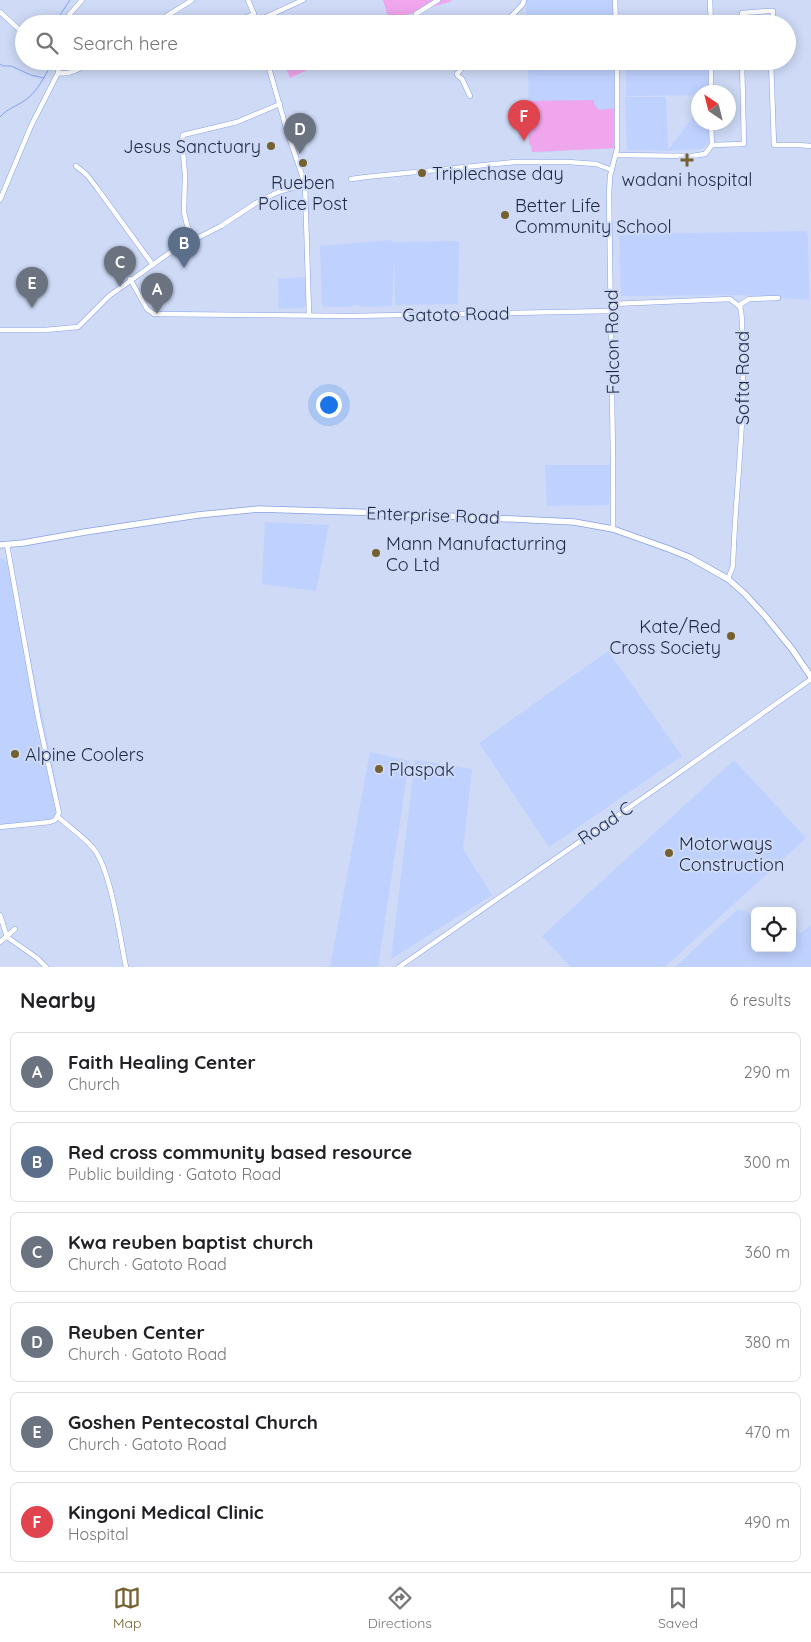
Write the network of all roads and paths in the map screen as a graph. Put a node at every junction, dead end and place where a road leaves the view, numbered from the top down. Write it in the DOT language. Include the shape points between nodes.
graph roads {
  1 [pos="82,0"];
  2 [pos="192,0"];
  3 [pos="248,0"];
  4 [pos="303,0"];
  5 [pos="438,0"];
  6 [pos="524,0"];
  7 [pos="615,0"];
  8 [pos="710,0"];
  9 [pos="0,12"];
  10 [pos="254,14"];
  11 [pos="416,14"];
  12 [pos="69,15"];
  13 [pos="172,15"];
  14 [pos="272,15"];
  15 [pos="513,15"];
  16 [pos="616,15"];
  17 [pos="711,15"];
  18 [pos="742,15"];
  19 [pos="773,15"];
  20 [pos="15,26"];
  21 [pos="58,70"];
  22 [pos="79,70"];
  23 [pos="270,70"];
  24 [pos="460,70"];
  25 [pos="617,70"];
  26 [pos="711,70"];
  27 [pos="742,70"];
  28 [pos="771,70"];
  29 [pos="58,73"];
  30 [pos="711,85"];
  31 [pos="470,96"];
  32 [pos="280,104"];
  33 [pos="711,130"];
  34 [pos="712,145"];
  35 [pos="811,146"];
  36 [pos="616,155"];
  37 [pos="76,166"];
  38 [pos="612,170"];
  39 [pos="351,180"];
  40 [pos="306,184"];
  41 [pos="0,200"];
  42 [pos="194,240"];
  43 [pos="153,265"];
  44 [pos="130,280"];
  45 [pos="778,298"];
  46 [pos="612,304"];
  47 [pos="740,307"];
  48 [pos="612,311"];
  49 [pos="309,315"];
  50 [pos="0,330"];
  51 [pos="612,530"];
  52 [pos="3,545"];
  53 [pos="728,579"];
  54 [pos="811,678"];
  55 [pos="58,817"];
  56 [pos="0,827"];
  57 [pos="0,915"];
  58 [pos="15,929"];
  59 [pos="7,937"];
  60 [pos="0,942"];
  61 [pos="46,967"];
  62 [pos="126,967"];
  63 [pos="399,967"];
  1 -- 12 [label="street"];
  2 -- 13 [label="street"];
  3 -- 10 [label="street"];
  4 -- 14 [label="street"];
  5 -- 11 [label="street"];
  6 -- 15 [label="street"];
  7 -- 16 [label="street"];
  8 -- 17 [label="street"];
  9 -- 20 [label="street"];
  18 -- 19 [label="street" via="773,11"];
  21 -- 29 [label="street"];
  22 -- 29 [label="street"];
  23 -- 32 [label="street"];
  24 -- 31 [label="street" via="457,74"];
  25 -- 36 [label="street, Falcon Road"];
  26 -- 30 [label="street"];
  27 -- 34 [label="street" via="744,144"];
  28 -- 35 [label="street" via="774,146"];
  29 -- 41 [label="street" via="31,126"];
  32 -- 40 [label="street"];
  32 -- 42 [label="street" via="237,122 183,136 184,212"];
  33 -- 34 [label="street"];
  34 -- 36 [label="street" via="703,155"];
  36 -- 38 [label="street, Falcon Road"];
  37 -- 43 [label="street" via="87,175"];
  38 -- 39 [label="street" via="596,164 516,162"];
  38 -- 46 [label="street, Falcon Road" via="609,188"];
  40 -- 42 [label="street" via="264,199"];
  40 -- 49 [label="street"];
  42 -- 43 [label="street"];
  43 -- 44 [label="street"];
  44 -- 49 [label="street, Gatoto Road" via="147,309 154,314"];
  44 -- 50 [label="street" via="78,327"];
  45 -- 47 [label="street" via="749,299"];
  46 -- 47 [label="street, Softa Road" via="730,299"];
  46 -- 48 [label="street, Falcon Road"];
  47 -- 53 [label="street, Softa Road" via="742,434 733,566"];
  48 -- 49 [label="street, Gatoto Road"];
  48 -- 51 [label="street, Falcon Road"];
  51 -- 52 [label="main road, Enterprise Road" via="547,520 259,509 198,515"];
  51 -- 53 [label="main road, Enterprise Road" via="683,554"];
  52 -- 55 [label="street"];
  53 -- 54 [label="main road, Enterprise Road" via="766,617"];
  54 -- 63 [label="street, Road C"];
  55 -- 56 [label="street" via="50,822"];
  55 -- 62 [label="street" via="100,858"];
  57 -- 59 [label="street"];
  58 -- 59 [label="street"];
  59 -- 60 [label="street"];
  59 -- 61 [label="street"];
}
